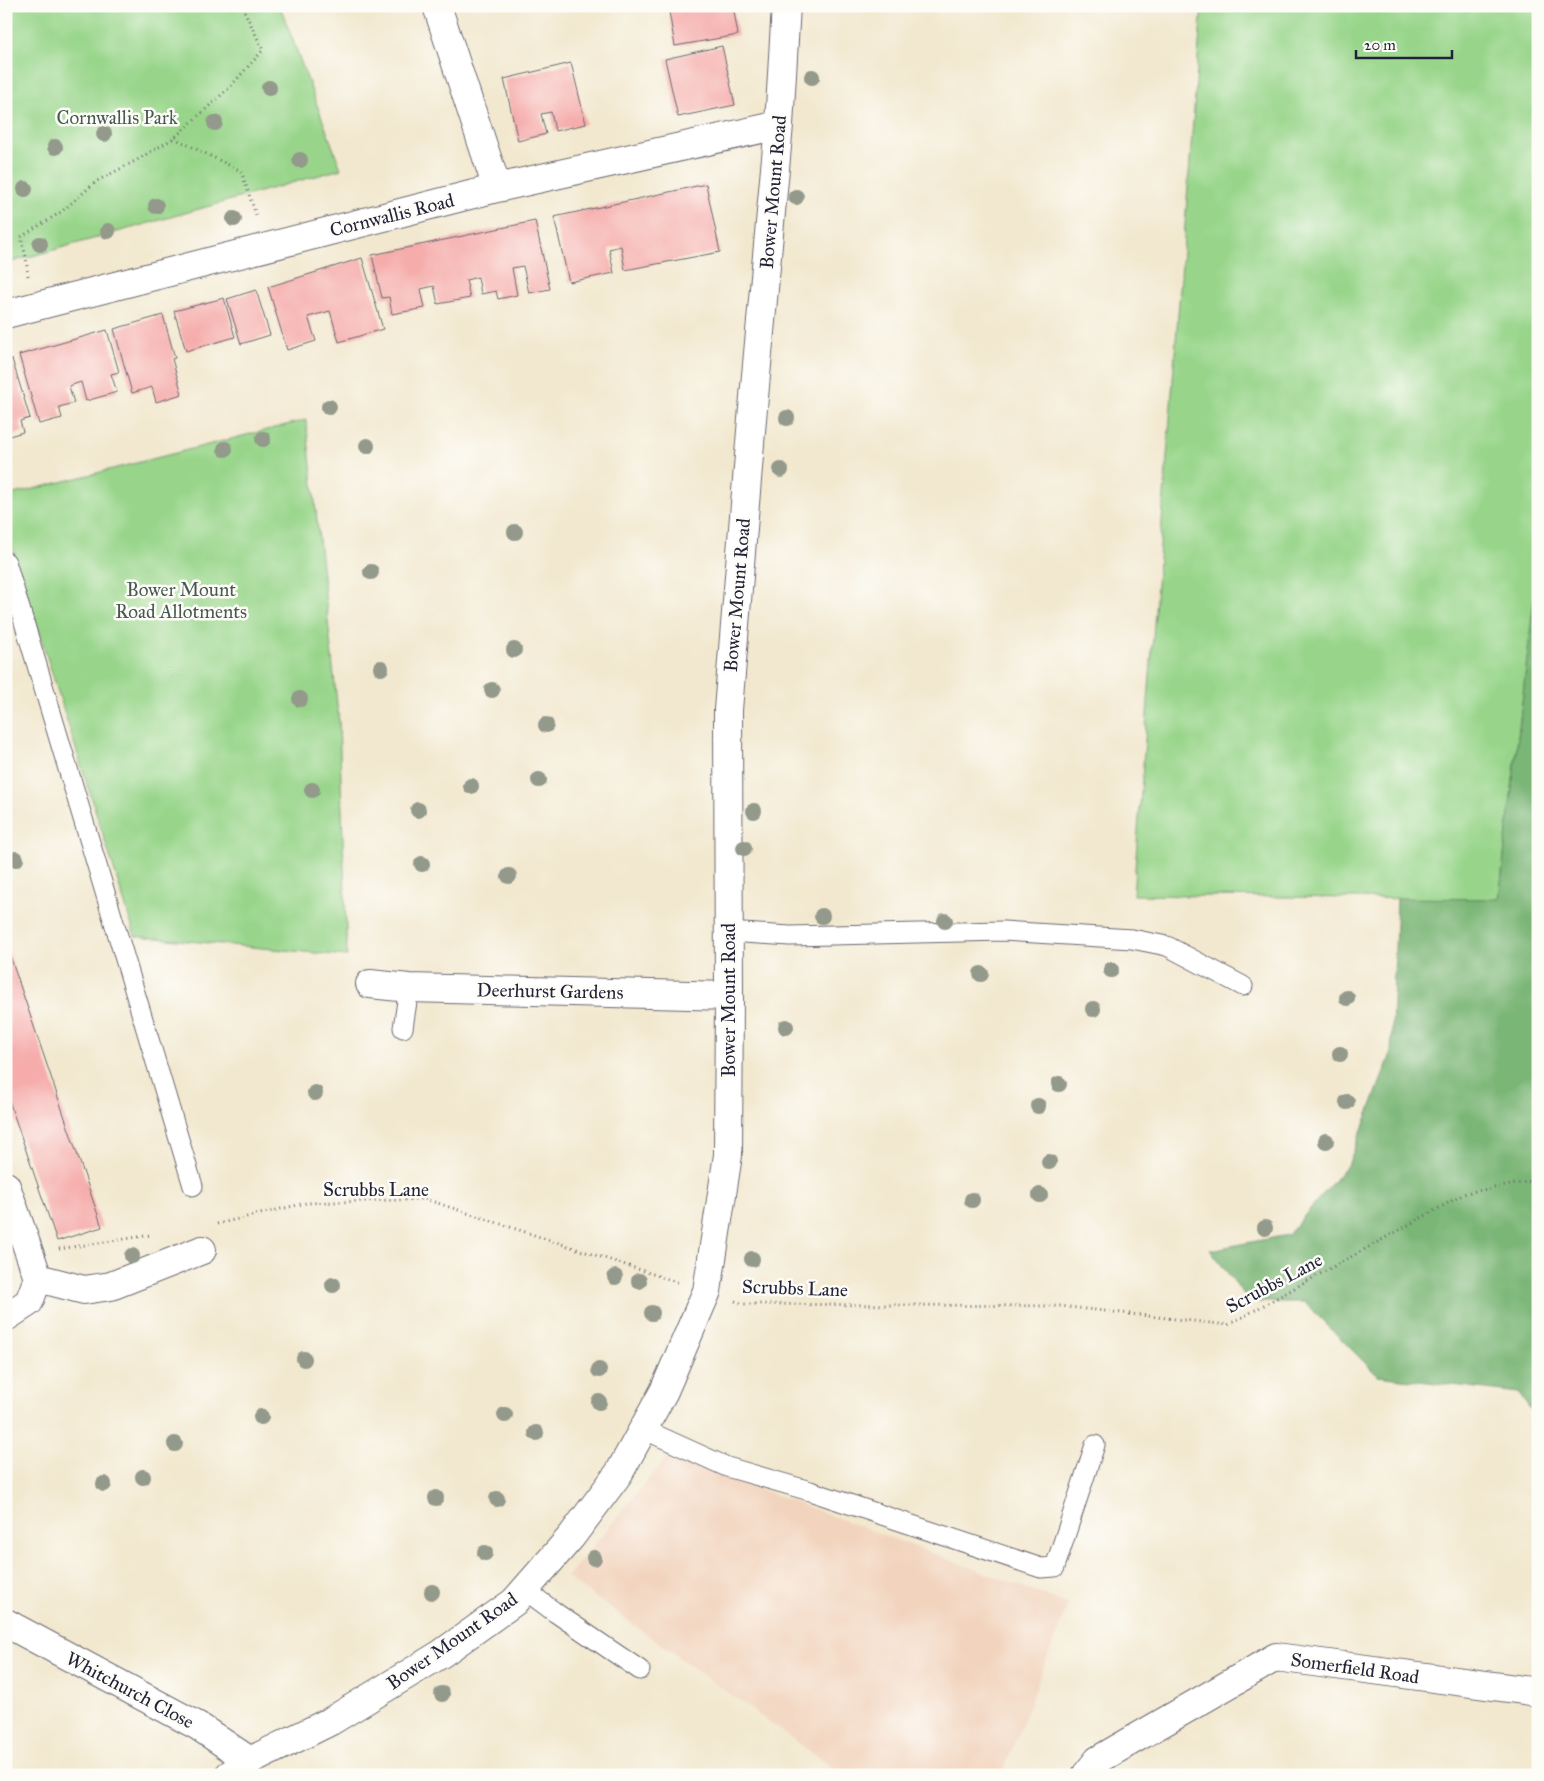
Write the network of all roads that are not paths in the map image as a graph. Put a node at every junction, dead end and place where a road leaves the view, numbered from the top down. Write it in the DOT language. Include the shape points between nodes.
graph roads {
  1 [pos="437,6"];
  2 [pos="786,6"];
  3 [pos="780,125"];
  4 [pos="497,188"];
  5 [pos="19,311"];
  6 [pos="6,562"];
  7 [pos="728,932"];
  8 [pos="370,984"];
  9 [pos="1244,986"];
  10 [pos="409,988"];
  11 [pos="729,996"];
  12 [pos="403,1028"];
  13 [pos="6,1186"];
  14 [pos="193,1186"];
  15 [pos="202,1250"];
  16 [pos="34,1266"];
  17 [pos="6,1317"];
  18 [pos="643,1429"];
  19 [pos="1095,1445"];
  20 [pos="525,1590"];
  21 [pos="6,1623"];
  22 [pos="640,1670"];
  23 [pos="1538,1692"];
  24 [pos="240,1768"];
  25 [pos="1086,1775"];
  1 -- 4 [label="street"];
  2 -- 3 [label="street, Bower Mount Road"];
  3 -- 4 [label="street, Cornwallis Road"];
  3 -- 7 [label="street, Bower Mount Road" via="728,710"];
  4 -- 5 [label="street, Cornwallis Road"];
  6 -- 14 [label="lane"];
  7 -- 9 [label="lane" via="790,936 1003,931 1132,939 1167,946"];
  7 -- 11 [label="street, Bower Mount Road"];
  8 -- 10 [label="street, Deerhurst Gardens"];
  10 -- 11 [label="street, Deerhurst Gardens"];
  10 -- 12 [label="lane"];
  11 -- 18 [label="street, Bower Mount Road" via="728,1155 707,1292 664,1391"];
  13 -- 16 [label="street"];
  15 -- 16 [label="street" via="111,1286 84,1290"];
  16 -- 17 [label="street" via="30,1302"];
  18 -- 19 [label="lane" via="727,1467 810,1491 1041,1568 1054,1567"];
  18 -- 20 [label="street, Bower Mount Road" via="619,1474 571,1538"];
  20 -- 22 [label="lane"];
  20 -- 24 [label="street, Bower Mount Road" via="514,1602 441,1654 331,1721"];
  21 -- 24 [label="street, Whitchurch Close" via="198,1726"];
  23 -- 25 [label="street, Somerfield Road" via="1276,1657 1098,1760"];
}
